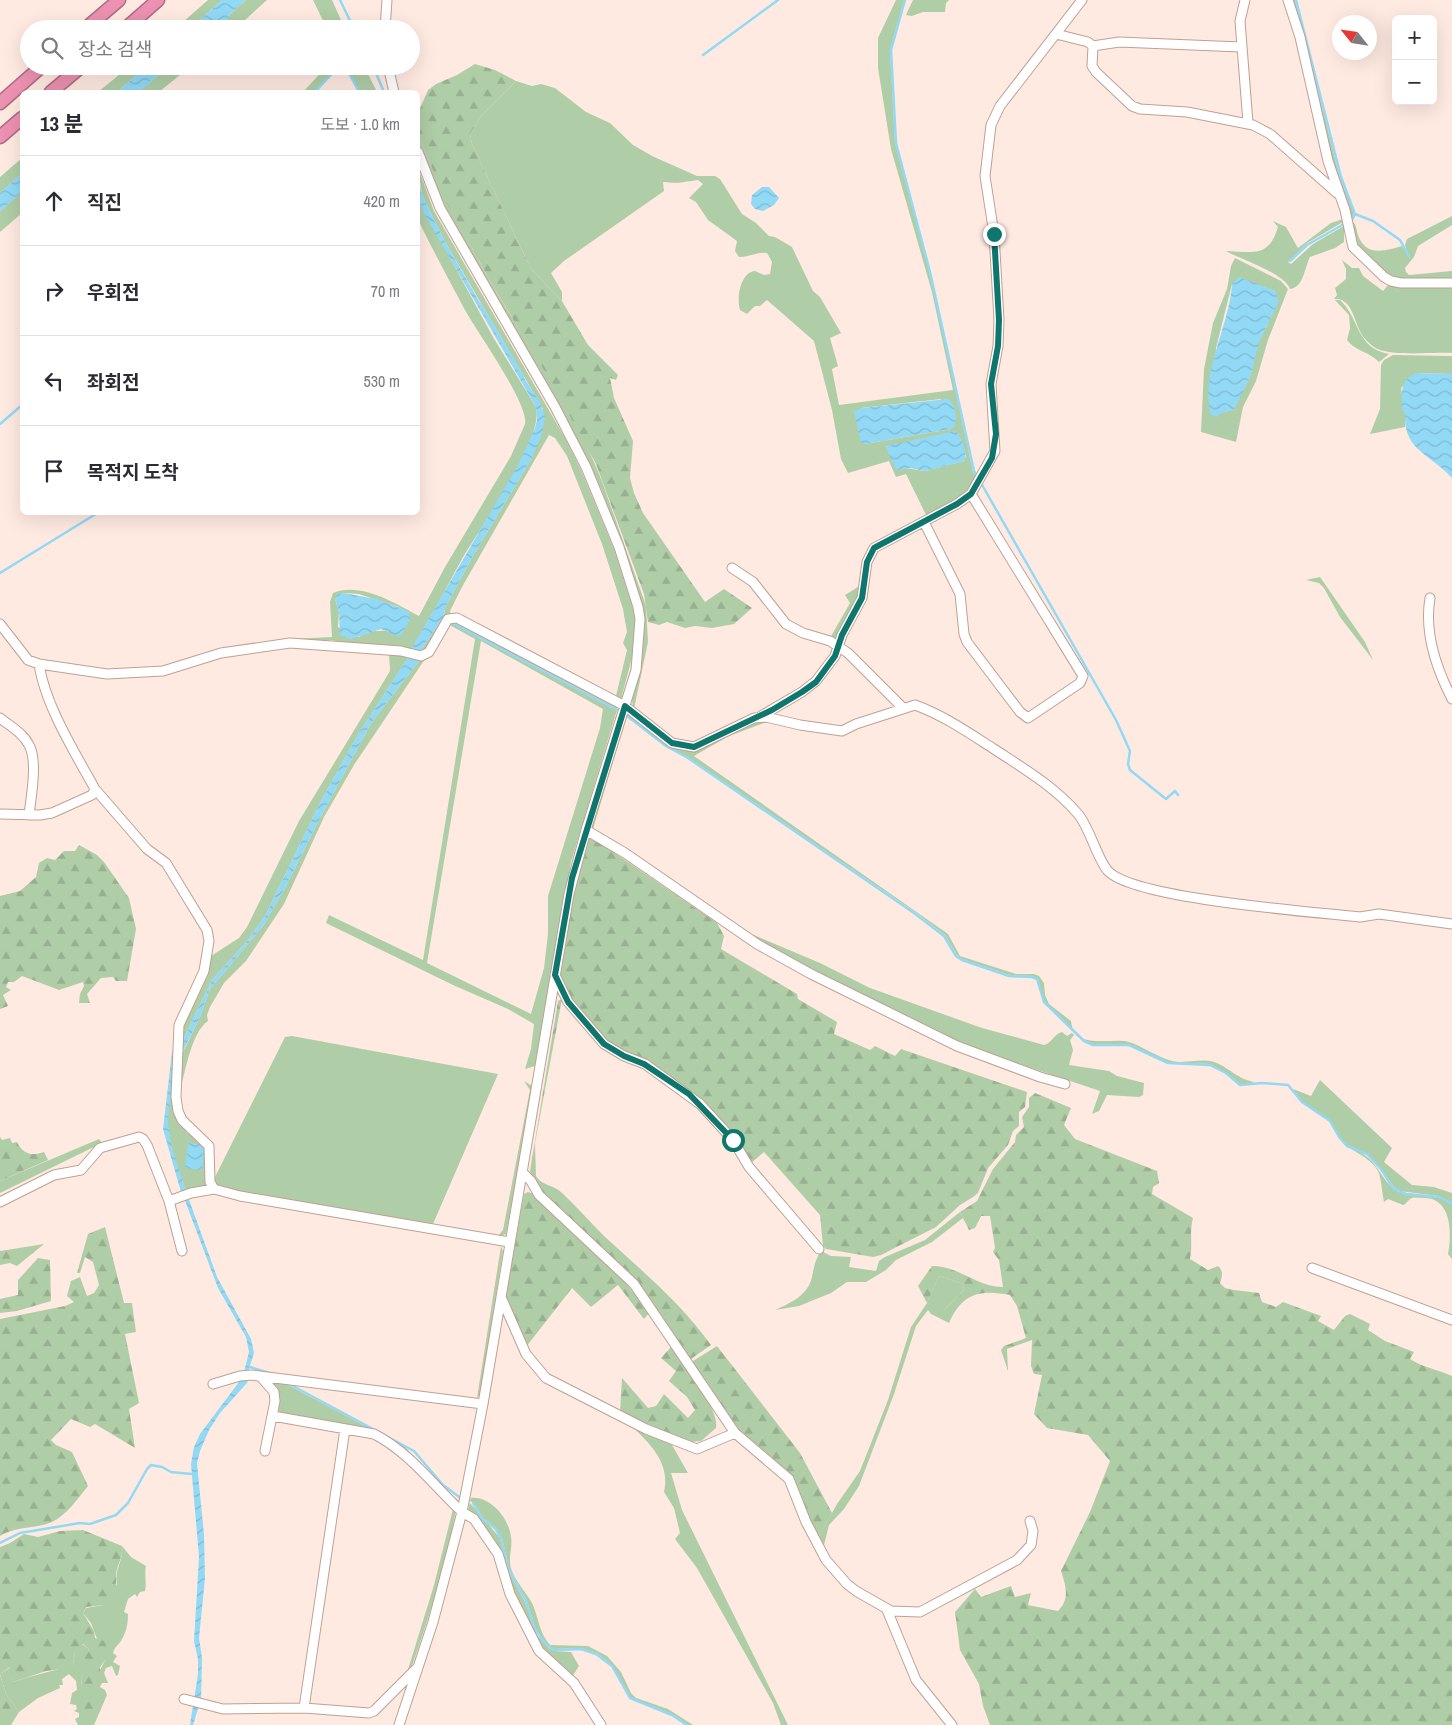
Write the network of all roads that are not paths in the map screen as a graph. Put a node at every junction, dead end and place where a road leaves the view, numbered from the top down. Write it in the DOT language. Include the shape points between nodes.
graph roads {
  1 [pos="118,0"];
  2 [pos="158,0"];
  3 [pos="387,0"];
  4 [pos="1082,0"];
  5 [pos="1245,0"];
  6 [pos="1288,0"];
  7 [pos="95,20"];
  8 [pos="135,20"];
  9 [pos="386,20"];
  10 [pos="1056,34"];
  11 [pos="1093,46"];
  12 [pos="1241,47"];
  13 [pos="32,75"];
  14 [pos="71,75"];
  15 [pos="390,75"];
  16 [pos="53,90"];
  17 [pos="394,90"];
  18 [pos="0,103"];
  19 [pos="20,120"];
  20 [pos="1248,123"];
  21 [pos="0,137"];
  22 [pos="420,157"];
  23 [pos="1339,195"];
  24 [pos="1452,282"];
  25 [pos="971,494"];
  26 [pos="924,522"];
  27 [pos="732,568"];
  28 [pos="1430,598"];
  29 [pos="0,624"];
  30 [pos="838,647"];
  31 [pos="39,664"];
  32 [pos="1452,699"];
  33 [pos="625,706"];
  34 [pos="903,708"];
  35 [pos="758,717"];
  36 [pos="0,718"];
  37 [pos="95,790"];
  38 [pos="0,814"];
  39 [pos="29,815"];
  40 [pos="586,830"];
  41 [pos="1452,924"];
  42 [pos="555,975"];
  43 [pos="1065,1084"];
  44 [pos="522,1172"];
  45 [pos="214,1189"];
  46 [pos="173,1200"];
  47 [pos="0,1202"];
  48 [pos="509,1242"];
  49 [pos="819,1249"];
  50 [pos="182,1251"];
  51 [pos="1312,1268"];
  52 [pos="500,1295"];
  53 [pos="1452,1320"];
  54 [pos="255,1376"];
  55 [pos="213,1384"];
  56 [pos="483,1404"];
  57 [pos="273,1416"];
  58 [pos="346,1429"];
  59 [pos="735,1433"];
  60 [pos="265,1451"];
  61 [pos="462,1512"];
  62 [pos="1030,1521"];
  63 [pos="888,1610"];
  64 [pos="417,1668"];
  65 [pos="184,1699"];
  66 [pos="304,1708"];
  67 [pos="399,1725"];
  68 [pos="601,1725"];
  69 [pos="952,1725"];
  1 -- 7 [label="highway"];
  2 -- 8 [label="highway"];
  3 -- 9 [label="street"];
  4 -- 10 [label="street"];
  5 -- 12 [label="street" via="1241,11"];
  6 -- 23 [label="street"];
  10 -- 11 [label="street" via="1078,38"];
  10 -- 25 [label="street" via="1000,106 991,125 985,176 994,234 999,320 991,384 996,442 992,458"];
  11 -- 12 [label="street" via="1119,42"];
  11 -- 20 [label="street" via="1092,66 1132,106"];
  12 -- 20 [label="street"];
  13 -- 18 [label="highway"];
  14 -- 16 [label="highway"];
  15 -- 17 [label="street"];
  19 -- 21 [label="highway"];
  20 -- 23 [label="street" via="1270,134"];
  22 -- 33 [label="street" via="450,228 570,435 619,546 640,619 638,659"];
  23 -- 24 [label="street" via="1354,247 1384,277 1401,283"];
  25 -- 26 [label="street"];
  25 -- 26 [label="street" via="1083,676 1080,683 1032,716 1028,718 1020,712 968,642 964,634 960,594"];
  26 -- 30 [label="street" via="870,553 862,598"];
  27 -- 30 [label="street" via="757,586 786,624"];
  28 -- 32 [label="street" via="1428,610 1432,644"];
  29 -- 31 [label="street" via="21,653"];
  30 -- 34 [label="street"];
  30 -- 35 [label="street" via="816,682"];
  31 -- 33 [label="street" via="107,674 146,673 221,653 290,643 422,656 429,652 448,619 457,618"];
  31 -- 37 [label="street" via="41,679 75,756"];
  33 -- 35 [label="street" via="672,743 684,747 694,747"];
  33 -- 40 [label="street"];
  34 -- 35 [label="street" via="842,731"];
  34 -- 41 [label="street" via="915,705 946,719 1036,776 1079,815 1108,871 1119,877 1197,899 1360,917 1379,914"];
  36 -- 39 [label="street" via="22,735 30,746 33,759"];
  37 -- 39 [label="street" via="92,795 52,814"];
  37 -- 45 [label="street" via="147,849 166,863 210,941 204,971 179,1025 176,1097 182,1120 209,1146 210,1182"];
  38 -- 39 [label="street"];
  40 -- 42 [label="street" via="572,878"];
  40 -- 43 [label="street" via="625,853 756,944 811,974 957,1046"];
  42 -- 44 [label="street"];
  42 -- 49 [label="street" via="568,1002 604,1044 644,1064 700,1104 733,1140 749,1167"];
  44 -- 48 [label="street"];
  44 -- 59 [label="street" via="539,1195 634,1284"];
  45 -- 46 [label="street"];
  45 -- 48 [label="street"];
  46 -- 47 [label="street" via="147,1146 138,1137 100,1148 81,1170 54,1175"];
  46 -- 50 [label="street"];
  48 -- 52 [label="street"];
  51 -- 53 [label="street"];
  52 -- 56 [label="street"];
  52 -- 59 [label="street" via="526,1354 546,1378 646,1429 697,1450"];
  54 -- 55 [label="street" via="240,1376"];
  54 -- 56 [label="street"];
  54 -- 57 [label="street" via="274,1392"];
  56 -- 61 [label="street"];
  57 -- 58 [label="street"];
  57 -- 60 [label="street"];
  58 -- 61 [label="street" via="374,1434 392,1445"];
  58 -- 66 [label="street"];
  59 -- 63 [label="street" via="789,1479 806,1522 833,1569 856,1591"];
  61 -- 64 [label="street" via="443,1589"];
  61 -- 68 [label="street" via="478,1525 498,1554 510,1594 539,1651 574,1683"];
  62 -- 63 [label="street" via="1033,1531 1031,1545 1018,1560 920,1612"];
  63 -- 69 [label="street" via="916,1680"];
  64 -- 66 [label="street" via="369,1713"];
  64 -- 67 [label="street"];
  65 -- 66 [label="street" via="223,1709"];
}
